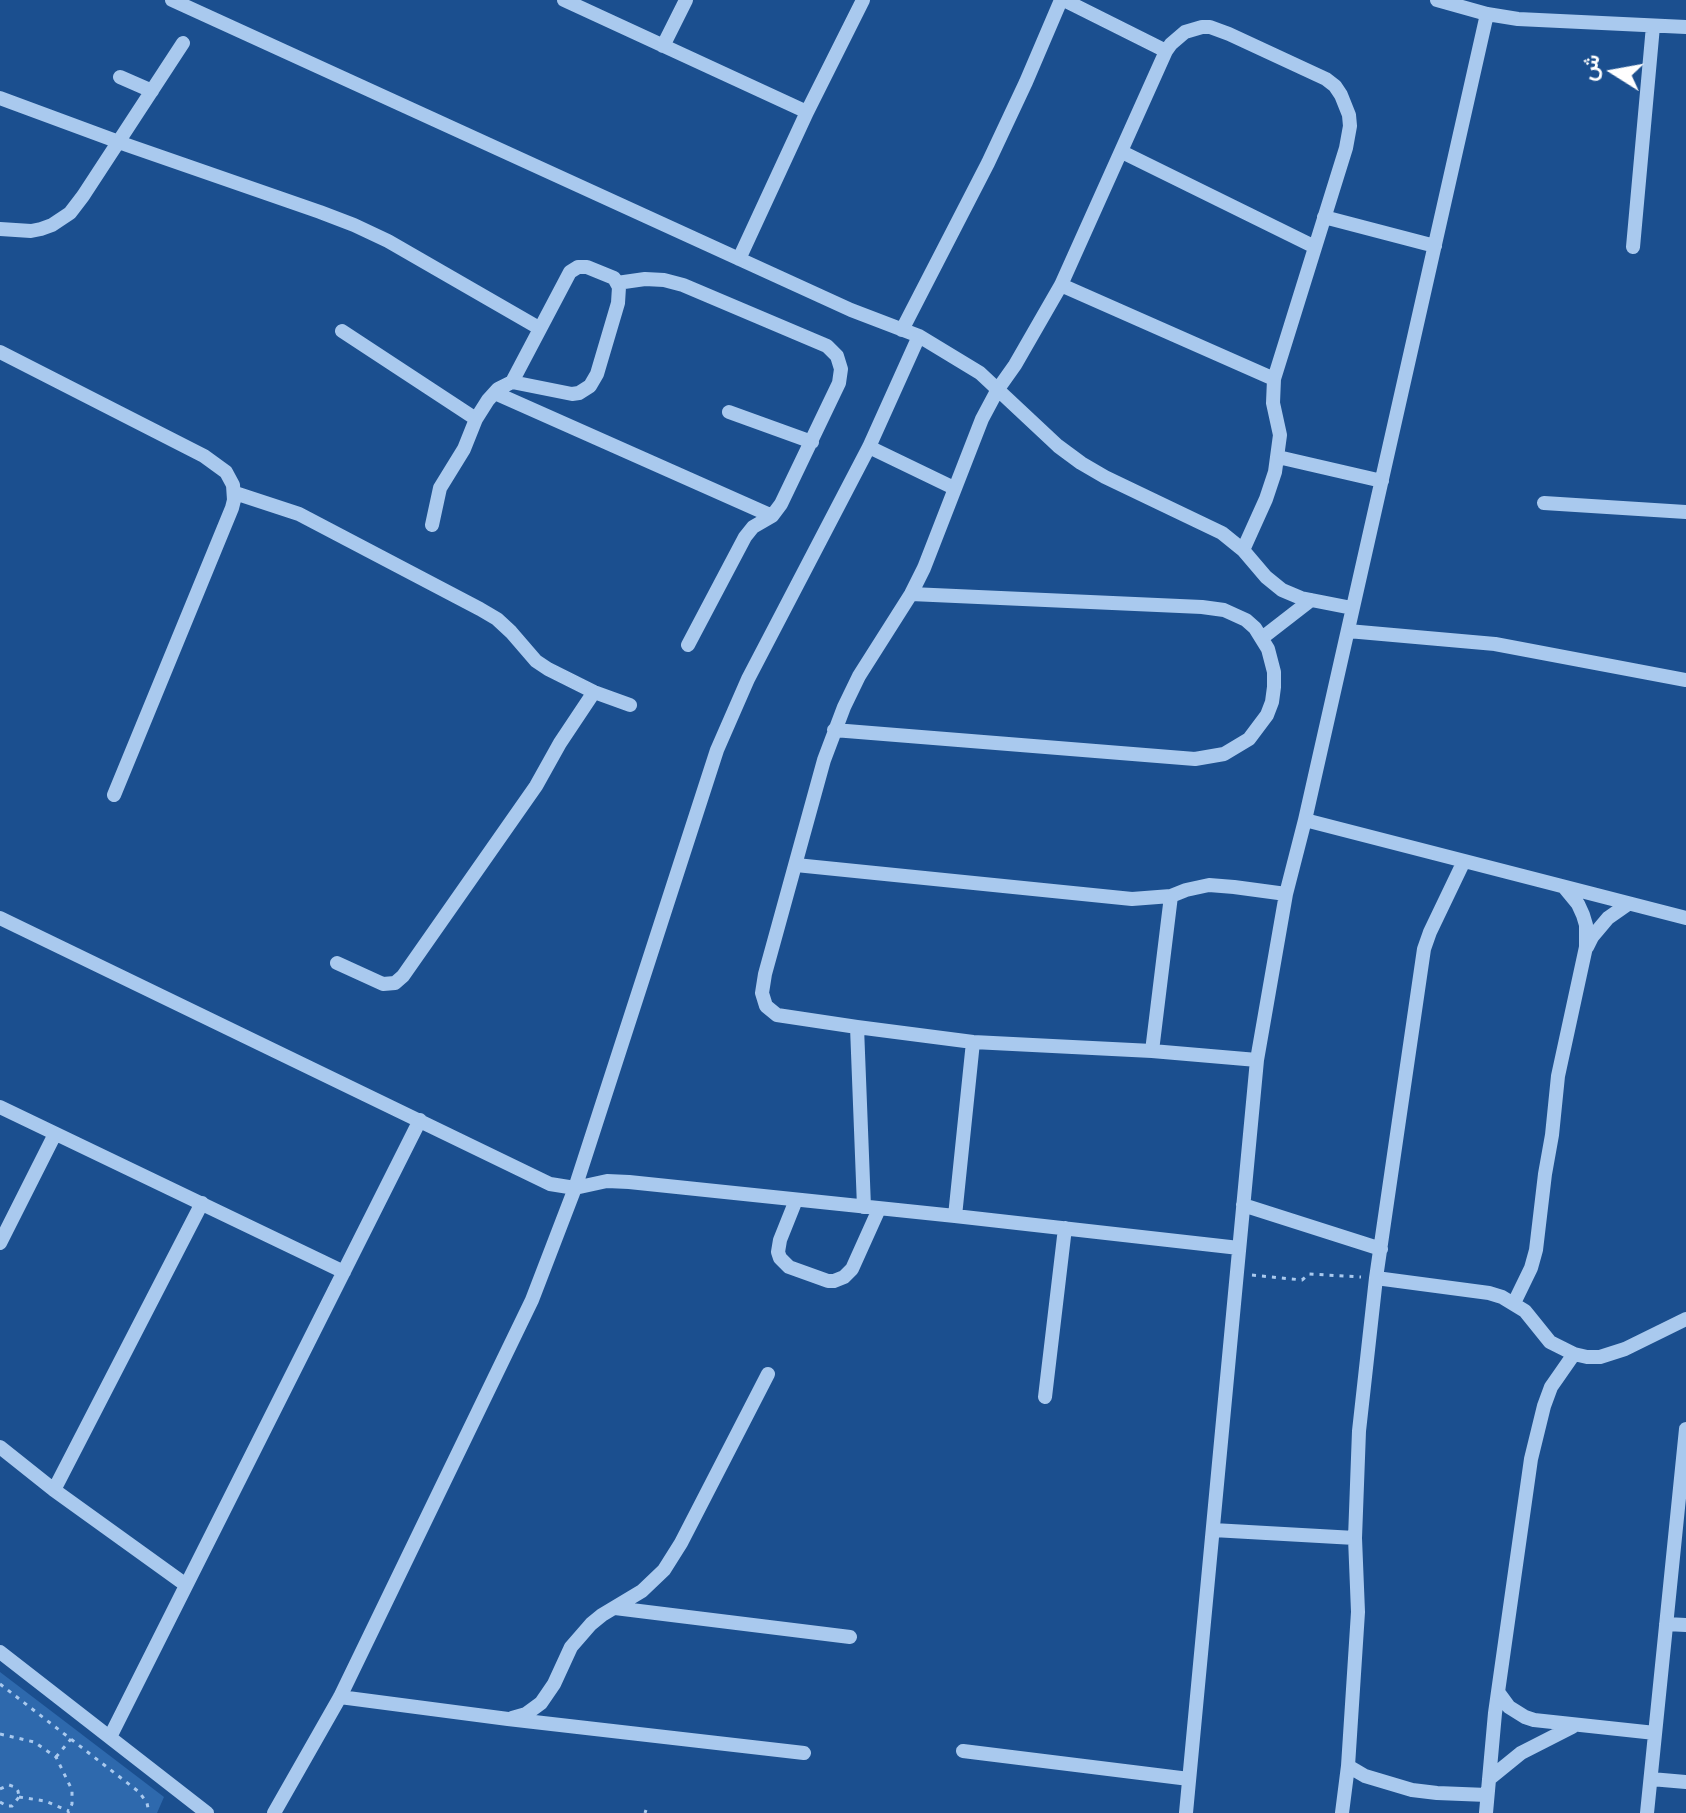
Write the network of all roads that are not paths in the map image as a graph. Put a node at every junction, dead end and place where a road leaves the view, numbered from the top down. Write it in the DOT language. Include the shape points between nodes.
graph roads {
  1 [pos="172,0"];
  2 [pos="564,0"];
  3 [pos="686,0"];
  4 [pos="863,0"];
  5 [pos="1063,0"];
  6 [pos="1437,0"];
  7 [pos="1487,14"];
  8 [pos="1653,26"];
  9 [pos="1686,27"];
  10 [pos="183,43"];
  11 [pos="663,46"];
  12 [pos="1166,51"];
  13 [pos="120,77"];
  14 [pos="152,91"];
  15 [pos="0,98"];
  16 [pos="807,112"];
  17 [pos="119,142"];
  18 [pos="1122,152"];
  19 [pos="1324,217"];
  20 [pos="0,229"];
  21 [pos="1435,246"];
  22 [pos="1315,247"];
  23 [pos="1633,247"];
  24 [pos="739,259"];
  25 [pos="617,283"];
  26 [pos="1061,285"];
  27 [pos="539,328"];
  28 [pos="902,330"];
  29 [pos="342,331"];
  30 [pos="919,336"];
  31 [pos="0,352"];
  32 [pos="1274,379"];
  33 [pos="512,382"];
  34 [pos="998,389"];
  35 [pos="495,393"];
  36 [pos="729,412"];
  37 [pos="476,419"];
  38 [pos="812,442"];
  39 [pos="869,447"];
  40 [pos="1278,457"];
  41 [pos="1382,481"];
  42 [pos="954,488"];
  43 [pos="235,493"];
  44 [pos="1544,503"];
  45 [pos="1686,512"];
  46 [pos="772,516"];
  47 [pos="432,525"];
  48 [pos="1243,550"];
  49 [pos="911,594"];
  50 [pos="1311,600"];
  51 [pos="1352,608"];
  52 [pos="1348,631"];
  53 [pos="1262,638"];
  54 [pos="688,645"];
  55 [pos="1686,680"];
  56 [pos="594,692"];
  57 [pos="630,705"];
  58 [pos="834,730"];
  59 [pos="114,795"];
  60 [pos="1305,820"];
  61 [pos="1464,861"];
  62 [pos="796,865"];
  63 [pos="1564,887"];
  64 [pos="1286,894"];
  65 [pos="1171,896"];
  66 [pos="1628,904"];
  67 [pos="0,918"];
  68 [pos="1686,918"];
  69 [pos="1586,947"];
  70 [pos="337,963"];
  71 [pos="857,1027"];
  72 [pos="973,1042"];
  73 [pos="1152,1051"];
  74 [pos="1257,1060"];
  75 [pos="0,1107"];
  76 [pos="420,1120"];
  77 [pos="55,1134"];
  78 [pos="575,1188"];
  79 [pos="796,1200"];
  80 [pos="202,1203"];
  81 [pos="1243,1205"];
  82 [pos="871,1208"];
  83 [pos="955,1216"];
  84 [pos="1065,1228"];
  85 [pos="0,1243"];
  86 [pos="1239,1248"];
  87 [pos="1381,1249"];
  88 [pos="344,1272"];
  89 [pos="1376,1278"];
  90 [pos="1514,1303"];
  91 [pos="1686,1319"];
  92 [pos="1574,1354"];
  93 [pos="768,1374"];
  94 [pos="1045,1397"];
  95 [pos="1686,1429"];
  96 [pos="0,1447"];
  97 [pos="1684,1470"];
  98 [pos="54,1490"];
  99 [pos="1213,1530"];
  100 [pos="1355,1538"];
  101 [pos="186,1585"];
  102 [pos="615,1608"];
  103 [pos="1666,1624"];
  104 [pos="1686,1625"];
  105 [pos="850,1637"];
  106 [pos="0,1652"];
  107 [pos="1498,1692"];
  108 [pos="340,1697"];
  109 [pos="508,1719"];
  110 [pos="1576,1725"];
  111 [pos="1655,1733"];
  112 [pos="110,1737"];
  113 [pos="963,1751"];
  114 [pos="804,1753"];
  115 [pos="1348,1766"];
  116 [pos="1189,1779"];
  117 [pos="1489,1779"];
  118 [pos="1651,1779"];
  119 [pos="1686,1782"];
  120 [pos="1487,1795"];
  121 [pos="207,1813"];
  122 [pos="274,1813"];
  123 [pos="1186,1813"];
  124 [pos="1342,1813"];
  125 [pos="1486,1813"];
  126 [pos="1647,1813"];
  1 -- 24 [label="street"];
  2 -- 11 [label="street"];
  3 -- 11 [label="street"];
  4 -- 16 [label="street"];
  5 -- 12 [label="street"];
  5 -- 28 [label="street" via="988,163"];
  6 -- 7 [label="street"];
  7 -- 8 [label="street"];
  7 -- 21 [label="street"];
  8 -- 9 [label="street"];
  8 -- 23 [label="street"];
  10 -- 14 [label="street"];
  11 -- 16 [label="street"];
  12 -- 18 [label="street"];
  12 -- 19 [label="street" via="1185,32 1210,27 1335,86 1350,126"];
  13 -- 14 [label="street"];
  14 -- 17 [label="street"];
  15 -- 17 [label="street"];
  16 -- 24 [label="street"];
  17 -- 20 [label="street" via="61,220 31,231"];
  17 -- 27 [label="street" via="354,225"];
  18 -- 22 [label="street"];
  18 -- 26 [label="street"];
  19 -- 21 [label="street"];
  19 -- 22 [label="street"];
  21 -- 41 [label="street"];
  22 -- 32 [label="street"];
  24 -- 28 [label="street"];
  25 -- 27 [label="street" via="591,268 573,269"];
  25 -- 33 [label="street" via="618,303 590,386 566,394"];
  25 -- 38 [label="street" via="674,283 827,346 837,356 841,376"];
  26 -- 32 [label="street"];
  26 -- 34 [label="street"];
  27 -- 33 [label="street"];
  28 -- 30 [label="street"];
  29 -- 37 [label="street"];
  30 -- 34 [label="street"];
  30 -- 39 [label="street"];
  31 -- 43 [label="street" via="204,456 226,472"];
  32 -- 40 [label="street"];
  33 -- 35 [label="street"];
  34 -- 42 [label="street"];
  34 -- 48 [label="street" via="1081,463 1210,526"];
  35 -- 37 [label="street"];
  35 -- 46 [label="street"];
  36 -- 38 [label="street"];
  37 -- 47 [label="street" via="440,488"];
  38 -- 46 [label="street"];
  39 -- 42 [label="street"];
  39 -- 78 [label="street" via="748,679 717,750"];
  40 -- 41 [label="street"];
  40 -- 48 [label="street"];
  41 -- 51 [label="street"];
  42 -- 49 [label="street"];
  43 -- 56 [label="street" via="299,514 480,609 497,619 536,661"];
  43 -- 59 [label="street"];
  44 -- 45 [label="street"];
  46 -- 54 [label="street" via="745,537"];
  48 -- 50 [label="street" via="1274,584"];
  49 -- 53 [label="street" via="1213,608 1246,620"];
  49 -- 58 [label="street" via="859,676"];
  50 -- 51 [label="street"];
  50 -- 53 [label="street"];
  51 -- 52 [label="street"];
  52 -- 55 [label="street" via="1495,644"];
  52 -- 60 [label="street"];
  53 -- 58 [label="street" via="1274,672 1267,715 1249,739 1210,758"];
  56 -- 57 [label="street"];
  56 -- 70 [label="street" via="536,786 403,976 383,984"];
  58 -- 62 [label="street"];
  60 -- 61 [label="street"];
  60 -- 64 [label="street"];
  61 -- 63 [label="street"];
  61 -- 87 [label="street" via="1424,949"];
  62 -- 65 [label="street" via="1132,899"];
  62 -- 71 [label="street" via="765,974 763,1000 783,1017"];
  63 -- 66 [label="street"];
  63 -- 69 [label="street" via="1583,915"];
  64 -- 65 [label="street" via="1209,885"];
  64 -- 74 [label="street"];
  65 -- 73 [label="street"];
  66 -- 68 [label="street"];
  66 -- 69 [label="street" via="1608,918"];
  67 -- 76 [label="street"];
  69 -- 90 [label="street" via="1558,1076 1536,1250"];
  71 -- 72 [label="street"];
  71 -- 82 [label="street"];
  72 -- 73 [label="street"];
  72 -- 83 [label="street"];
  73 -- 74 [label="street"];
  74 -- 81 [label="street"];
  75 -- 77 [label="street"];
  76 -- 78 [label="street" via="543,1181"];
  76 -- 88 [label="street"];
  77 -- 80 [label="street"];
  77 -- 85 [label="street"];
  78 -- 79 [label="street" via="618,1181"];
  78 -- 108 [label="street" via="532,1300"];
  79 -- 82 [label="street"];
  79 -- 82 [label="street" via="780,1240 780,1258 789,1267 828,1281 852,1269"];
  80 -- 88 [label="street"];
  80 -- 98 [label="street"];
  81 -- 86 [label="street"];
  81 -- 87 [label="street"];
  82 -- 83 [label="street"];
  83 -- 84 [label="street"];
  84 -- 86 [label="street"];
  84 -- 94 [label="street"];
  86 -- 99 [label="street"];
  87 -- 89 [label="street"];
  88 -- 101 [label="street"];
  89 -- 90 [label="street" via="1489,1293"];
  89 -- 100 [label="street" via="1362,1399"];
  90 -- 92 [label="street" via="1550,1342"];
  91 -- 92 [label="street" via="1613,1354"];
  92 -- 107 [label="street" via="1548,1397 1531,1459"];
  93 -- 102 [label="street" via="673,1557 642,1591"];
  95 -- 97 [label="street"];
  96 -- 98 [label="street"];
  97 -- 103 [label="street"];
  98 -- 101 [label="street"];
  99 -- 100 [label="street"];
  99 -- 116 [label="street"];
  100 -- 115 [label="street" via="1358,1612"];
  101 -- 112 [label="street"];
  102 -- 105 [label="street"];
  102 -- 109 [label="street" via="571,1647 541,1703"];
  103 -- 104 [label="street"];
  103 -- 111 [label="street"];
  106 -- 112 [label="street"];
  107 -- 110 [label="street" via="1525,1717"];
  107 -- 117 [label="street"];
  108 -- 109 [label="street"];
  108 -- 122 [label="street"];
  109 -- 114 [label="street"];
  110 -- 111 [label="street"];
  110 -- 117 [label="street" via="1521,1753"];
  111 -- 118 [label="street"];
  112 -- 121 [label="street"];
  113 -- 116 [label="street"];
  115 -- 120 [label="street" via="1412,1790"];
  115 -- 124 [label="street"];
  116 -- 123 [label="street"];
  117 -- 120 [label="street"];
  118 -- 119 [label="street"];
  118 -- 126 [label="street"];
  120 -- 125 [label="street"];
}
